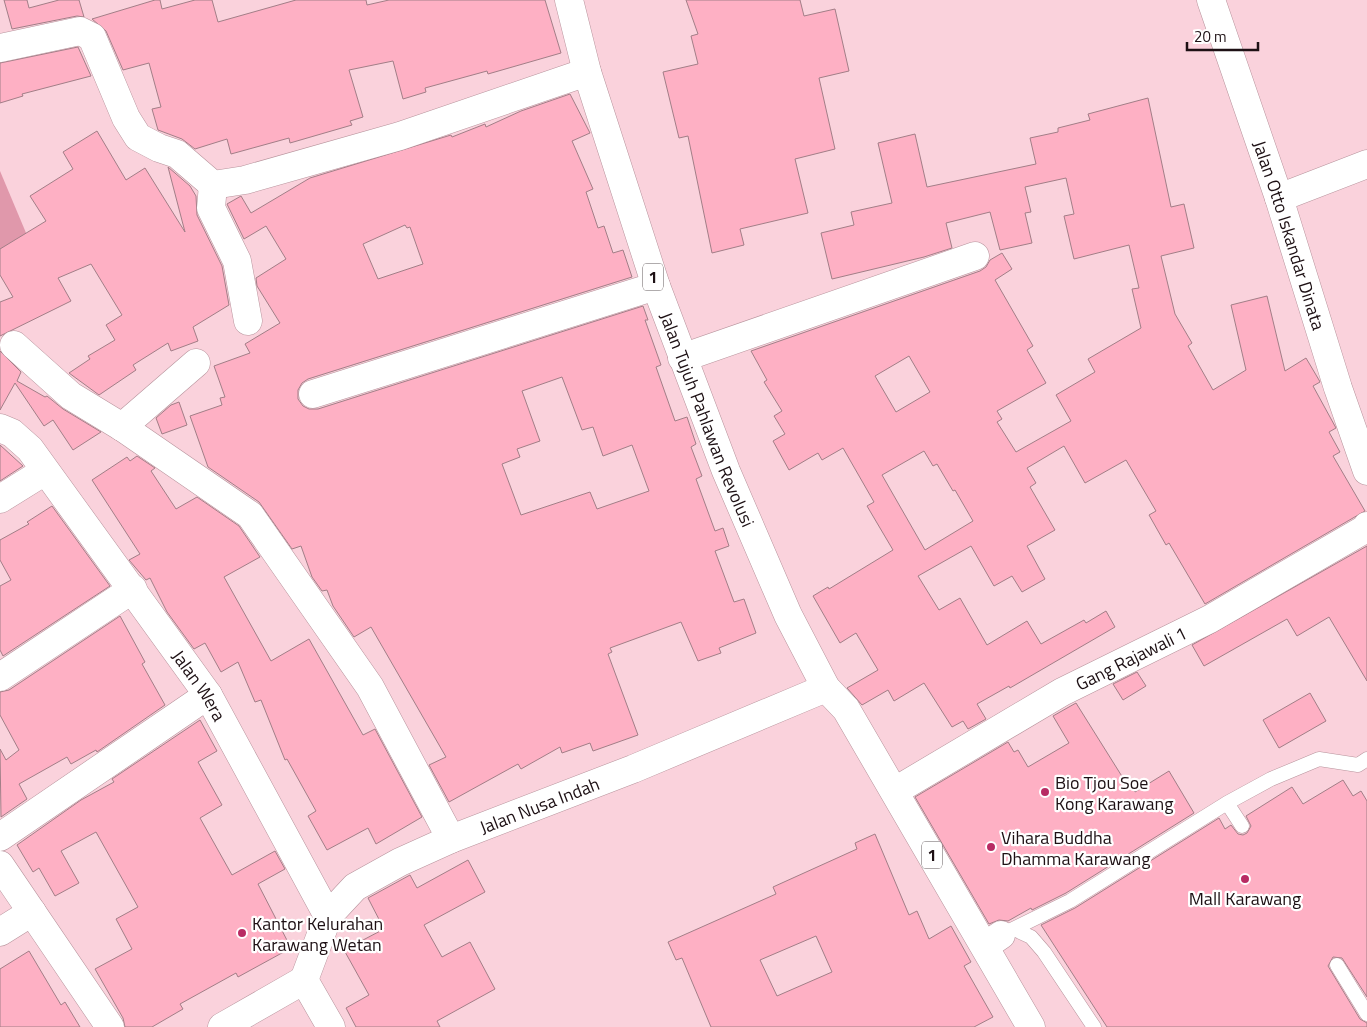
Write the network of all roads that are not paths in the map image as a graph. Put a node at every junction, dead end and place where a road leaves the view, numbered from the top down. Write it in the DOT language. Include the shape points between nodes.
graph roads {
  1 [pos="569,0"];
  2 [pos="1210,0"];
  3 [pos="0,48"];
  4 [pos="587,72"];
  5 [pos="1367,164"];
  6 [pos="213,185"];
  7 [pos="1279,198"];
  8 [pos="975,256"];
  9 [pos="656,286"];
  10 [pos="248,321"];
  11 [pos="14,345"];
  12 [pos="682,358"];
  13 [pos="196,363"];
  14 [pos="312,394"];
  15 [pos="122,427"];
  16 [pos="0,428"];
  17 [pos="1367,470"];
  18 [pos="44,471"];
  19 [pos="0,500"];
  20 [pos="1367,526"];
  21 [pos="133,589"];
  22 [pos="0,678"];
  23 [pos="826,688"];
  24 [pos="208,694"];
  25 [pos="1362,762"];
  26 [pos="895,792"];
  27 [pos="1227,803"];
  28 [pos="1242,826"];
  29 [pos="0,837"];
  30 [pos="451,839"];
  31 [pos="0,866"];
  32 [pos="32,912"];
  33 [pos="328,916"];
  34 [pos="0,932"];
  35 [pos="1000,937"];
  36 [pos="1337,965"];
  37 [pos="304,980"];
  38 [pos="1367,1014"];
  39 [pos="110,1027"];
  40 [pos="222,1027"];
  41 [pos="331,1027"];
  42 [pos="1017,1027"];
  43 [pos="1031,1027"];
  44 [pos="1094,1027"];
  1 -- 4 [label="street, Jalan Tujuh Pahlawan Revolusi / 1"];
  2 -- 7 [label="street, Jalan Otto Iskandar Dinata"];
  3 -- 6 [label="street" via="80,31 92,37 126,118 138,137 177,154"];
  4 -- 6 [label="street" via="400,136 245,180"];
  4 -- 9 [label="street, Jalan Tujuh Pahlawan Revolusi / 1"];
  5 -- 7 [label="street"];
  6 -- 10 [label="street" via="211,208 237,261"];
  7 -- 17 [label="street, Jalan Otto Iskandar Dinata"];
  8 -- 12 [label="street"];
  9 -- 12 [label="street, Jalan Tujuh Pahlawan Revolusi / 1"];
  9 -- 14 [label="street"];
  11 -- 15 [label="street" via="70,396"];
  12 -- 23 [label="street, Jalan Tujuh Pahlawan Revolusi / 1" via="757,546"];
  13 -- 15 [label="street"];
  15 -- 30 [label="street" via="250,515 370,687"];
  16 -- 18 [label="street, Jalan Wera" via="12,433 30,449"];
  18 -- 19 [label="street"];
  18 -- 21 [label="street, Jalan Wera"];
  20 -- 26 [label="street, Gang Rajawali 1" via="1210,619 1062,692"];
  21 -- 22 [label="street"];
  21 -- 24 [label="street, Jalan Wera"];
  23 -- 26 [label="street, Jalan Tujuh Pahlawan Revolusi / 1" via="846,709"];
  23 -- 30 [label="street, Jalan Nusa Indah" via="633,769"];
  23 -- 42 [label="street, Jalan Tujuh Pahlawan Revolusi / 1" via="830,716"];
  24 -- 29 [label="street"];
  24 -- 33 [label="street, Jalan Wera"];
  25 -- 27 [label="lane" via="1319,759 1271,779"];
  26 -- 35 [label="street, Jalan Tujuh Pahlawan Revolusi / 1"];
  27 -- 28 [label="lane"];
  27 -- 35 [label="lane" via="1070,901"];
  30 -- 33 [label="street, Jalan Nusa Indah" via="355,887"];
  31 -- 32 [label="street"];
  32 -- 34 [label="street"];
  32 -- 39 [label="street"];
  33 -- 37 [label="street, Jalan Nusa Indah"];
  35 -- 43 [label="street, Jalan Tujuh Pahlawan Revolusi / 1"];
  35 -- 44 [label="lane" via="1031,937"];
  36 -- 38 [label="lane"];
  37 -- 40 [label="street"];
  37 -- 41 [label="street"];
}
